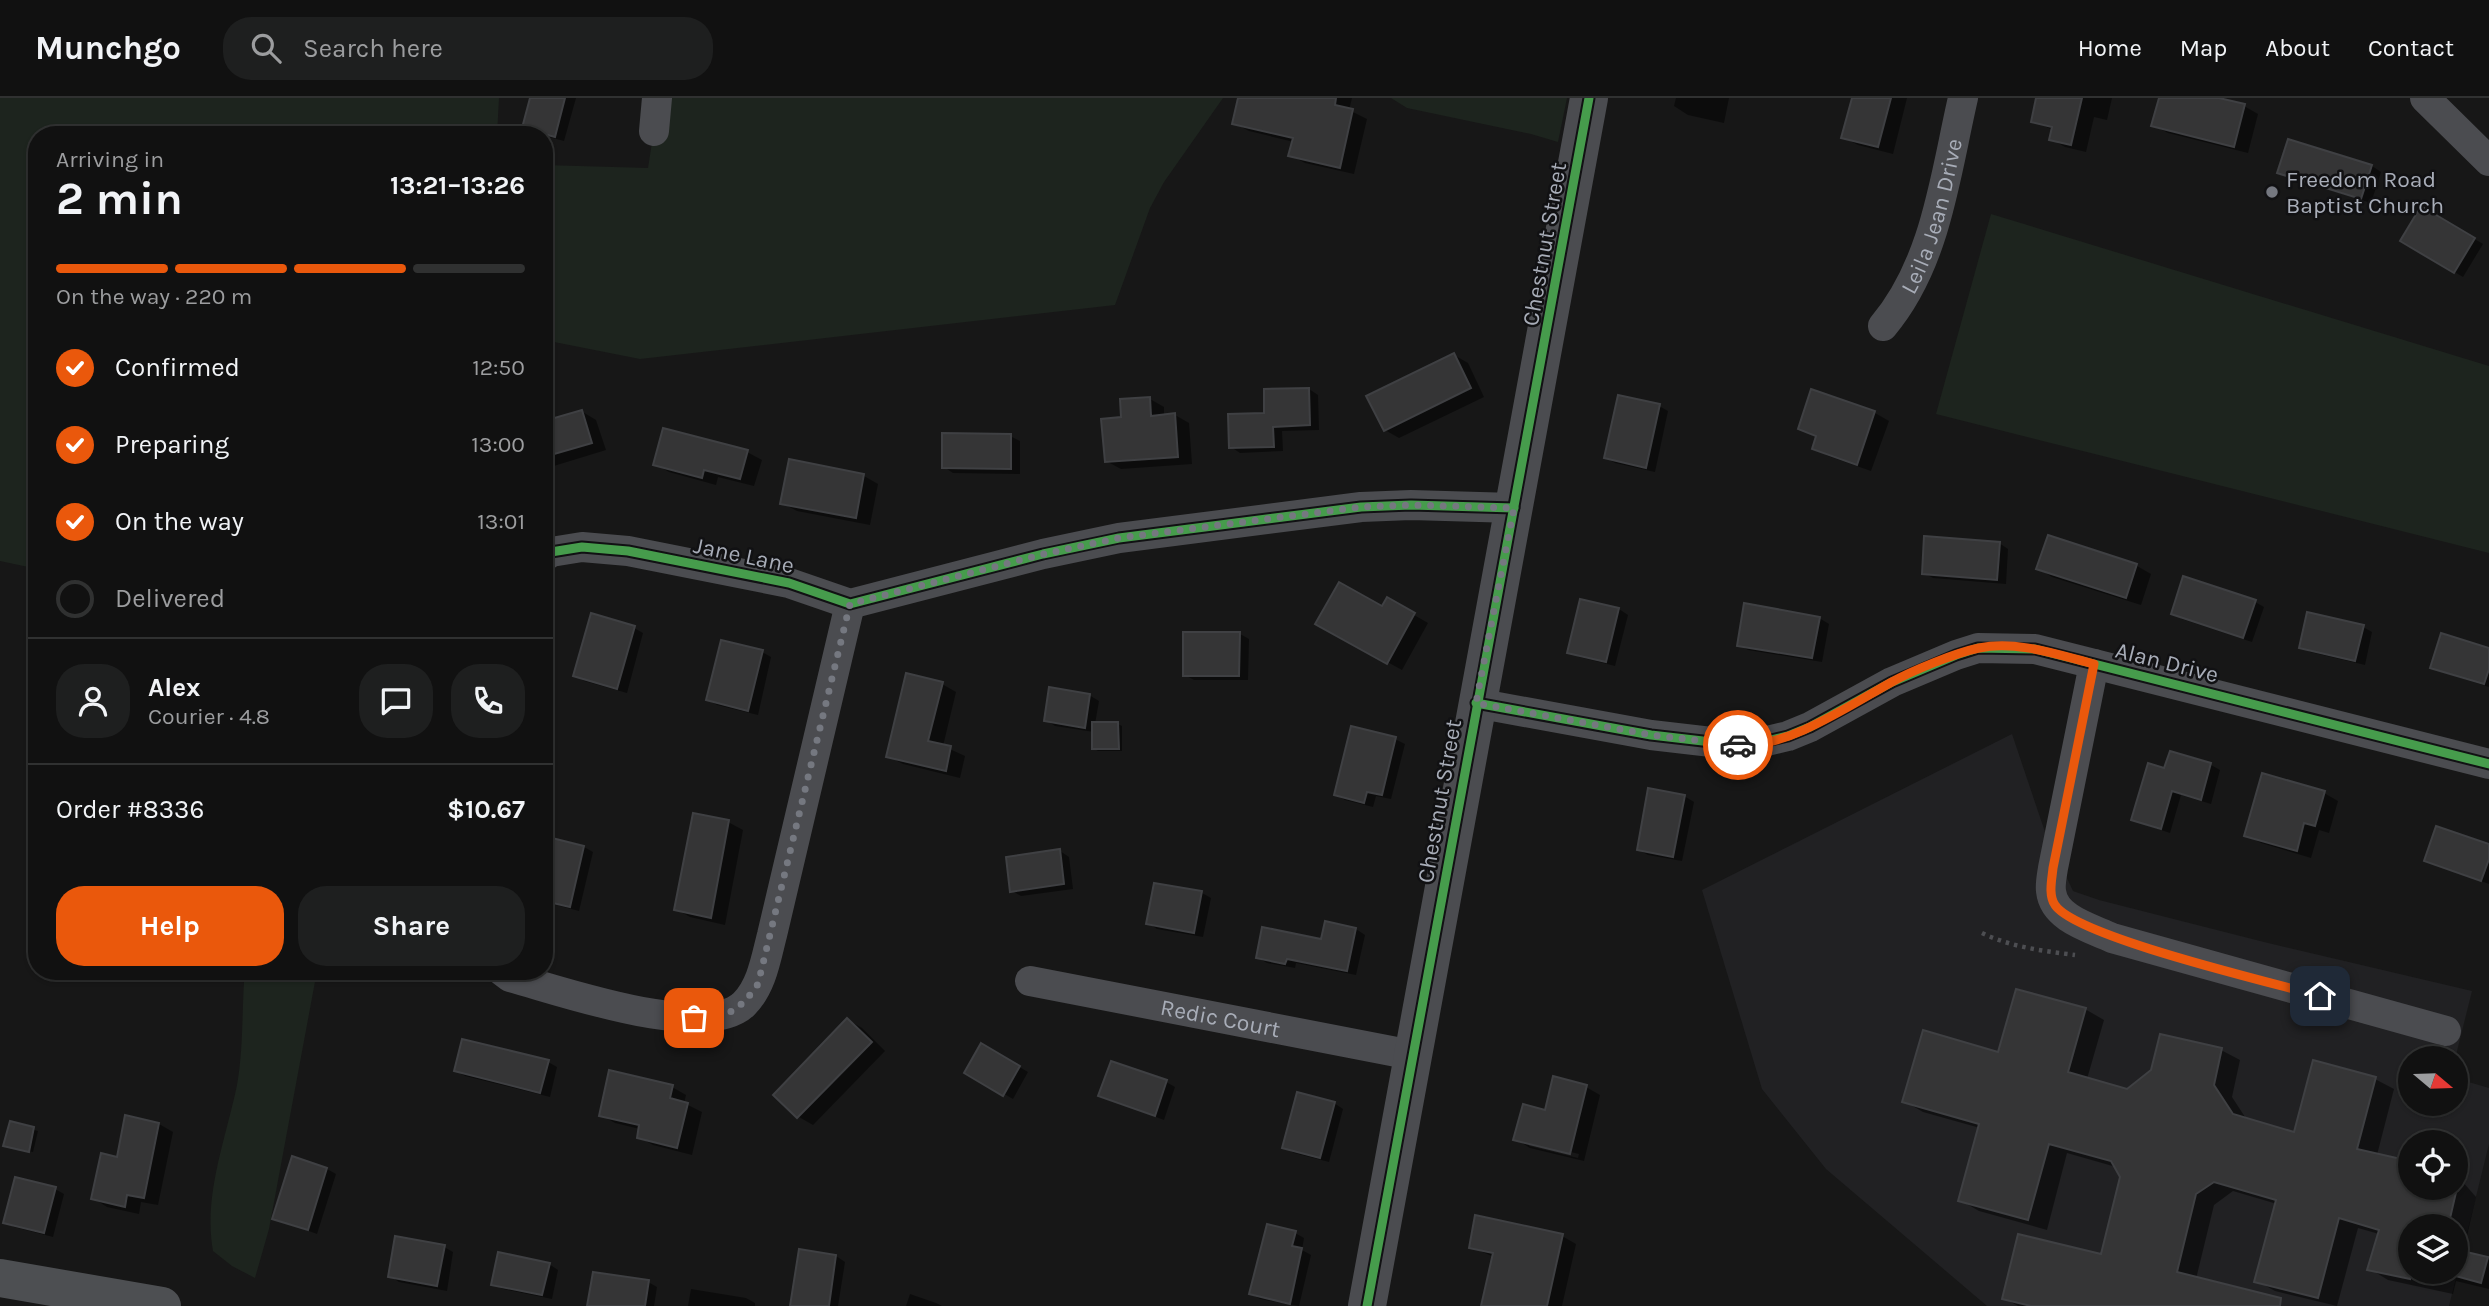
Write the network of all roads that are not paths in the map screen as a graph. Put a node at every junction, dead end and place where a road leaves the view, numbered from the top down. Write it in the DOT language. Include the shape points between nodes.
graph roads {
  1 [pos="657,98"];
  2 [pos="1590,98"];
  3 [pos="1963,98"];
  4 [pos="2425,98"];
  5 [pos="654,131"];
  6 [pos="2489,161"];
  7 [pos="1883,326"];
  8 [pos="1514,508"];
  9 [pos="553,552"];
  10 [pos="850,604"];
  11 [pos="2094,664"];
  12 [pos="1476,703"];
  13 [pos="2489,764"];
  14 [pos="524,980"];
  15 [pos="1030,981"];
  16 [pos="2446,1031"];
  17 [pos="1412,1055"];
  18 [pos="0,1278"];
  19 [pos="162,1306"];
  20 [pos="1367,1306"];
  1 -- 5 [label="street"];
  2 -- 8 [label="street, Chestnut Street"];
  3 -- 7 [label="street, Leila Jean Drive" via="1924,255 1905,295"];
  4 -- 6 [label="street"];
  8 -- 10 [label="street" via="1361,507 1119,538"];
  8 -- 12 [label="street, Chestnut Street"];
  9 -- 10 [label="street, Jane Lane" via="582,547 628,551 789,583"];
  10 -- 14 [label="street" via="772,935 758,984 743,1005 713,1018 671,1016"];
  11 -- 12 [label="street, Alan Drive" via="2035,649 1978,648 1892,682 1810,727 1746,746 1651,735"];
  11 -- 13 [label="street, Alan Drive"];
  11 -- 16 [label="street" via="2056,856 2051,890 2054,904 2068,917 2112,938"];
  12 -- 17 [label="street, Chestnut Street"];
  15 -- 17 [label="street, Redic Court"];
  17 -- 20 [label="street, Chestnut Street"];
  18 -- 19 [label="main road"];
}
